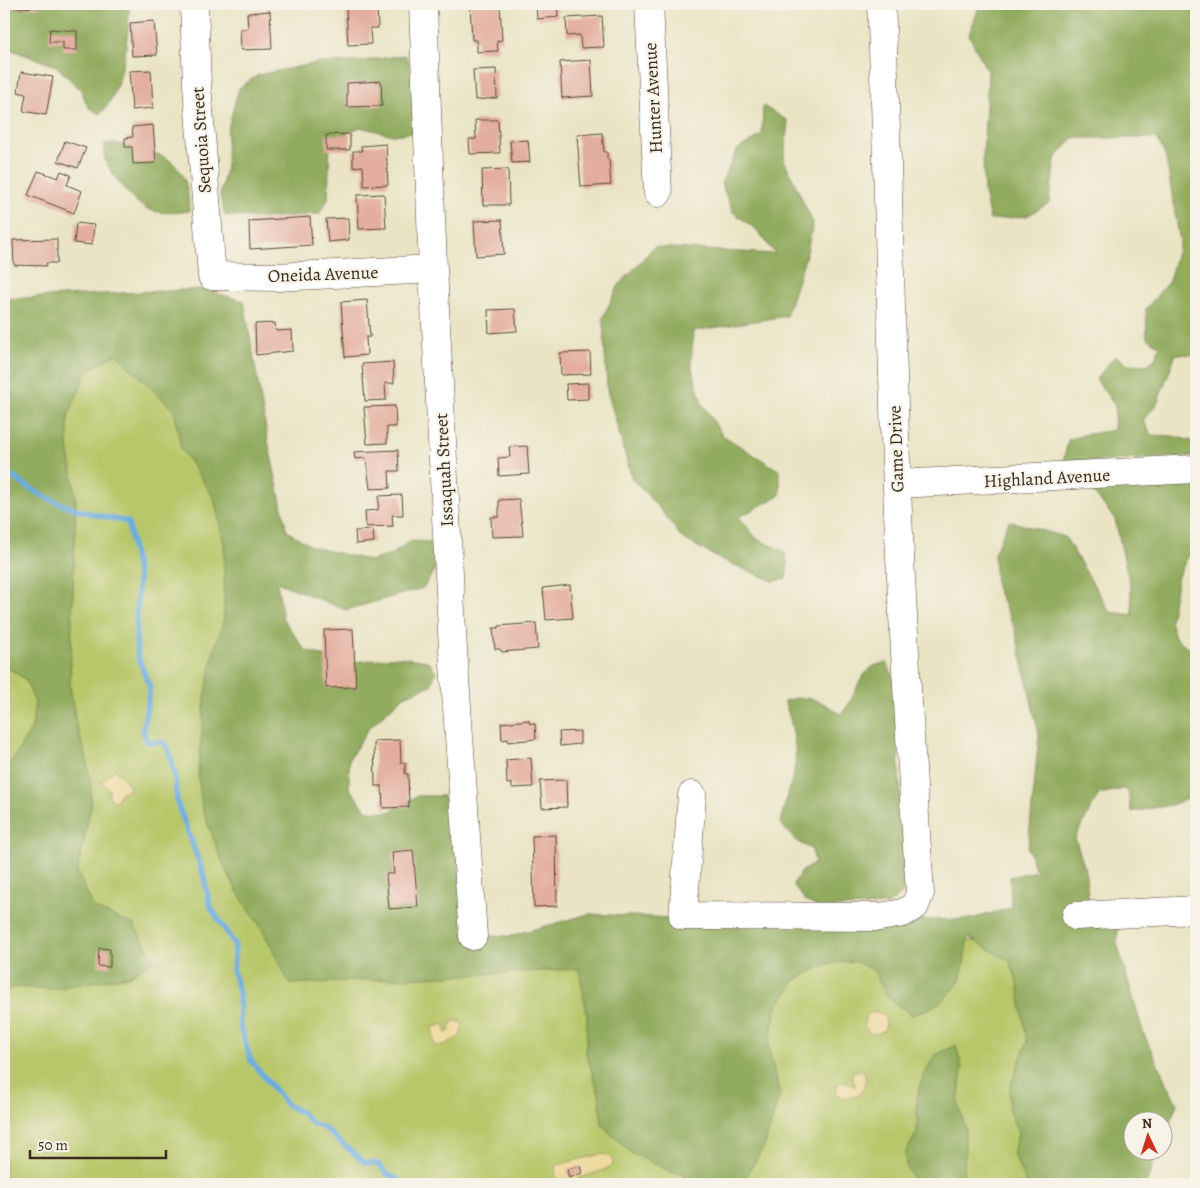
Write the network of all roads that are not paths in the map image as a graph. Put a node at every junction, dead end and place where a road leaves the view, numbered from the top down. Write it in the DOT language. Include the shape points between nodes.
graph roads {
  1 [pos="194,4"];
  2 [pos="423,4"];
  3 [pos="649,4"];
  4 [pos="881,4"];
  5 [pos="658,193"];
  6 [pos="433,269"];
  7 [pos="212,276"];
  8 [pos="1196,470"];
  9 [pos="897,484"];
  10 [pos="692,794"];
  11 [pos="1196,910"];
  12 [pos="1076,916"];
  13 [pos="473,936"];
  1 -- 7 [label="street, Sequoia Street"];
  2 -- 6 [label="street, Issaquah Street"];
  3 -- 5 [label="street, Hunter Avenue"];
  4 -- 9 [label="street, Game Drive"];
  6 -- 7 [label="street, Oneida Avenue" via="277,277"];
  6 -- 13 [label="street, Issaquah Street" via="453,650"];
  8 -- 9 [label="street, Highland Avenue"];
  9 -- 10 [label="street, Game Drive" via="907,712 920,893 916,906 880,917 683,916"];
  11 -- 12 [label="street"];
}
